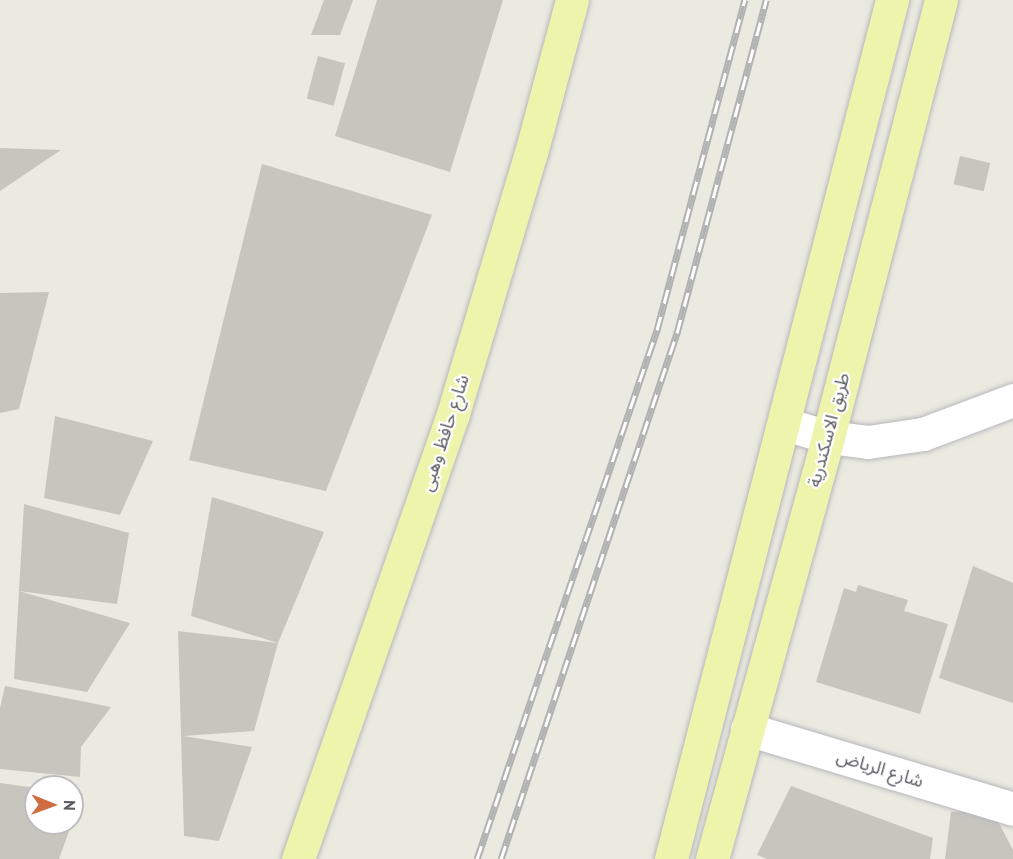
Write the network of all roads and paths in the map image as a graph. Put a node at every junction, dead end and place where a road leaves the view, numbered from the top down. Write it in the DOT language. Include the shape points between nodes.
graph roads {
  1 [pos="572,0"];
  2 [pos="892,0"];
  3 [pos="941,0"];
  4 [pos="1013,400"];
  5 [pos="785,424"];
  6 [pos="828,438"];
  7 [pos="747,729"];
  8 [pos="1013,809"];
  9 [pos="297,859"];
  10 [pos="671,859"];
  11 [pos="712,859"];
  1 -- 9 [label="main road, شارع حافظ وهبى" via="453,414"];
  2 -- 5 [label="main road"];
  3 -- 6 [label="main road, طريق الاسكندرية"];
  4 -- 6 [label="street" via="923,434 868,442"];
  5 -- 6 [label="street"];
  5 -- 10 [label="main road"];
  6 -- 7 [label="main road, طريق الاسكندرية"];
  7 -- 8 [label="street, شارع الرياض"];
  7 -- 11 [label="main road, طريق الاسكندرية"];
}
